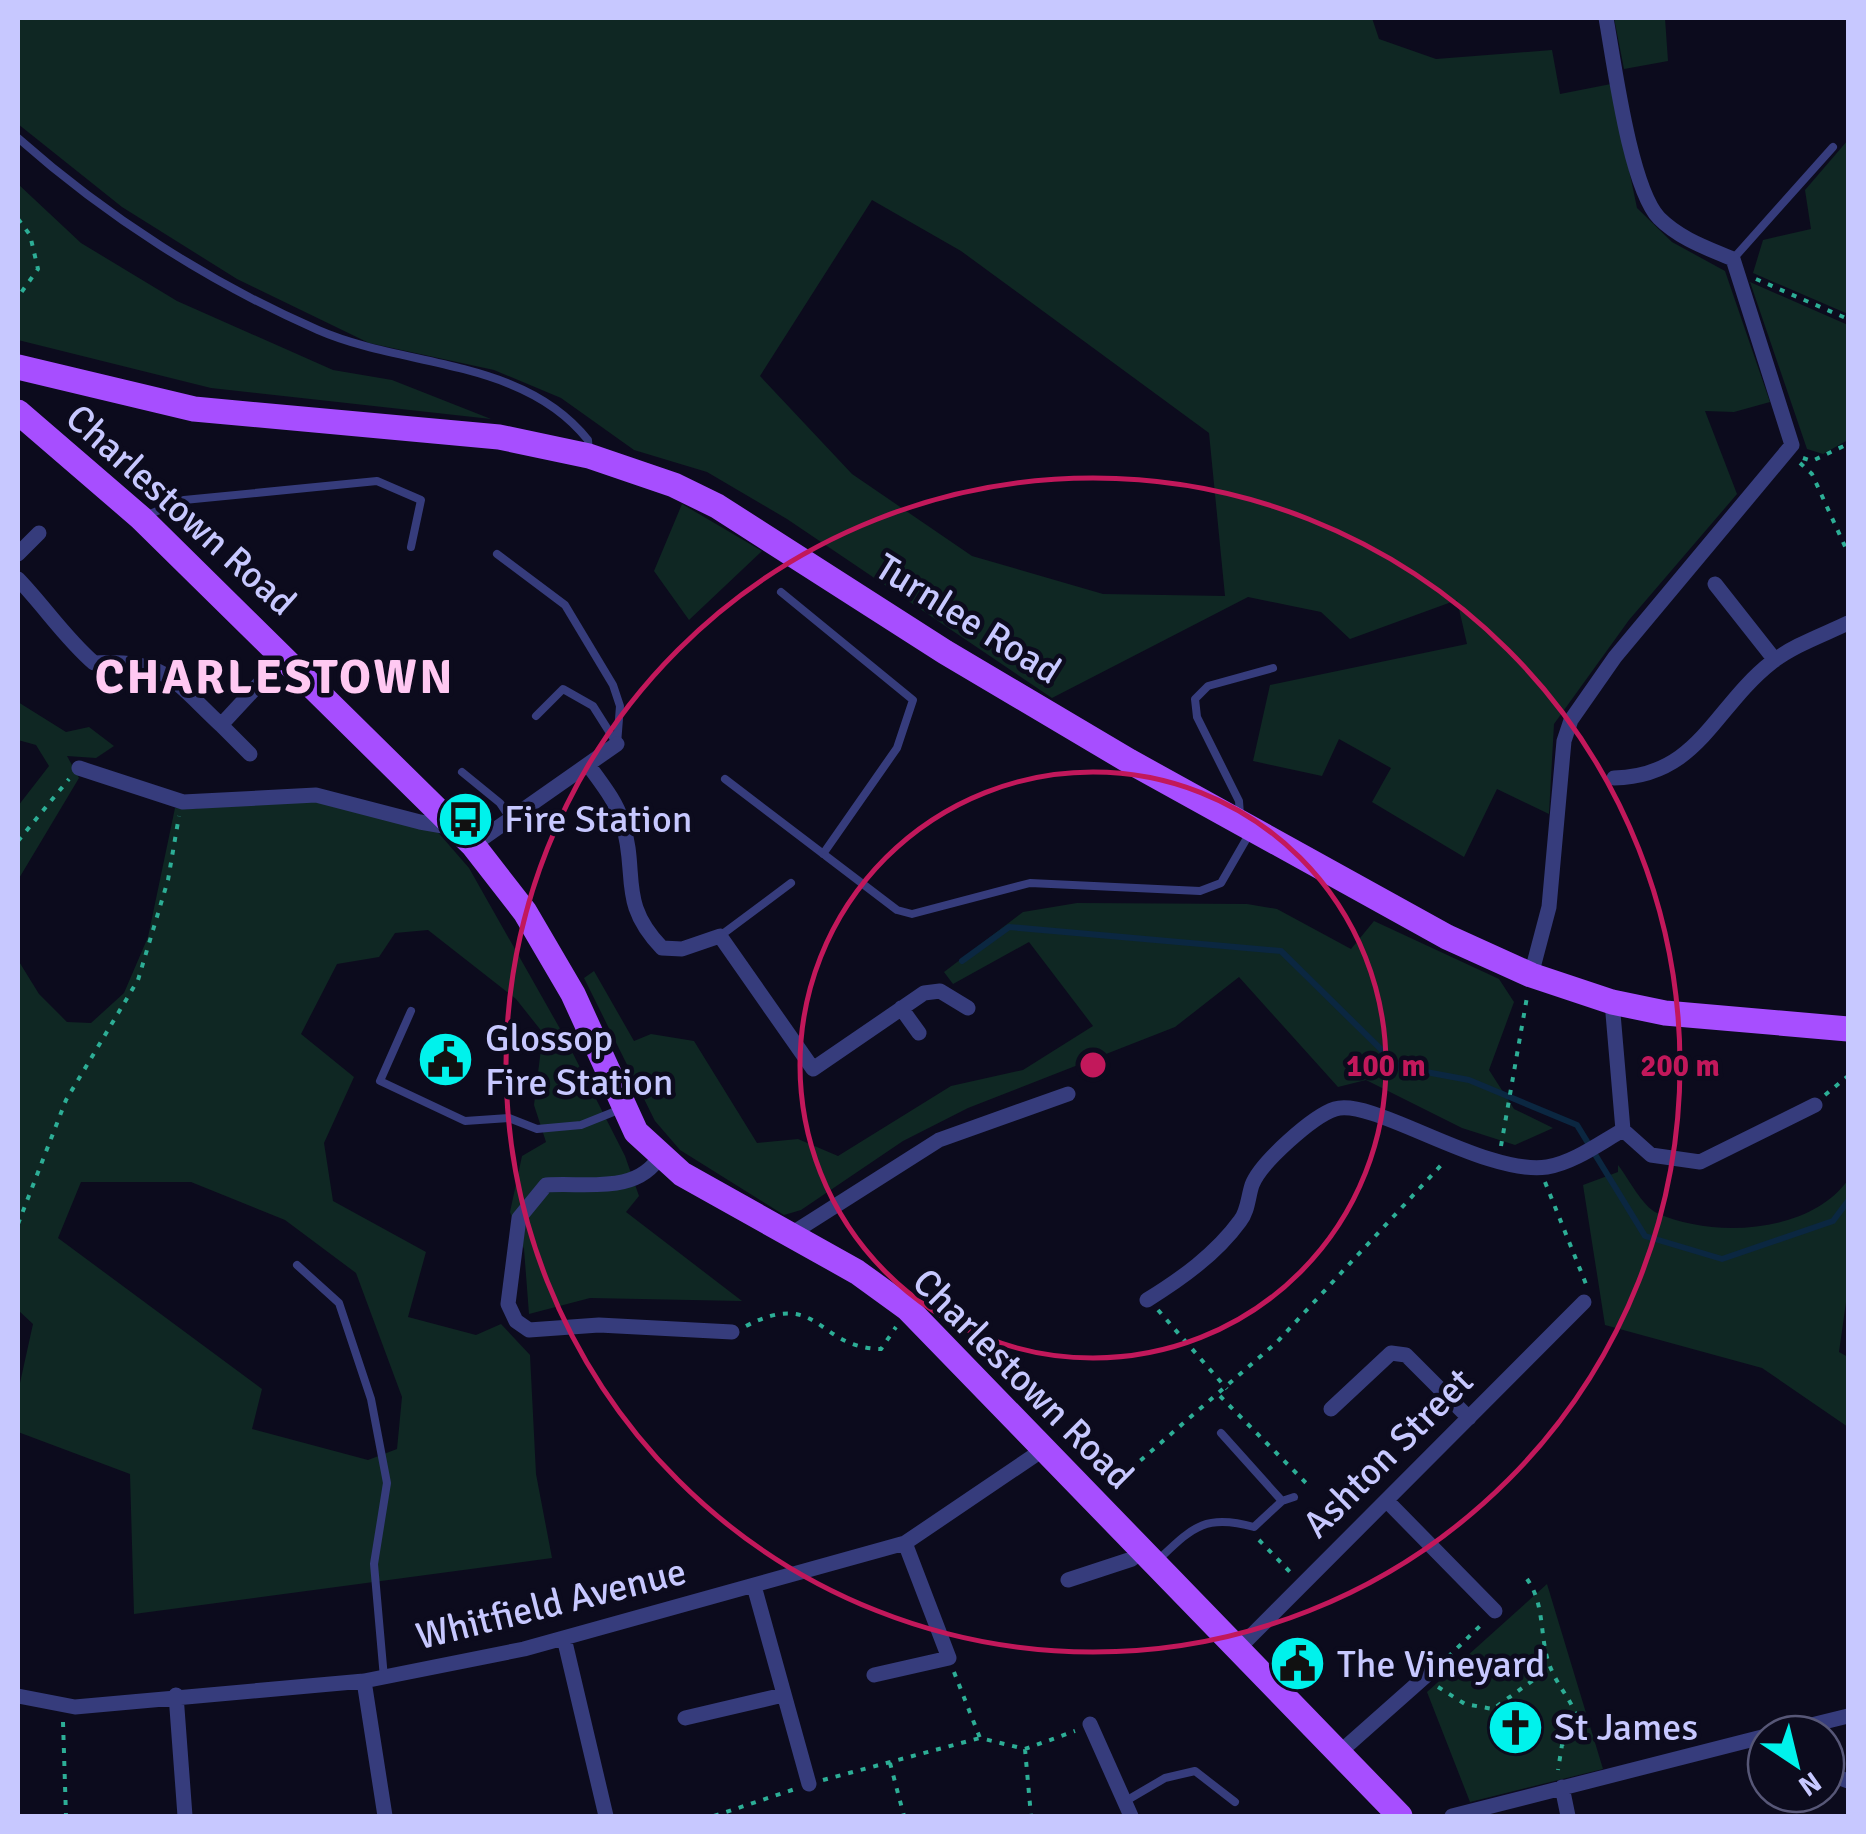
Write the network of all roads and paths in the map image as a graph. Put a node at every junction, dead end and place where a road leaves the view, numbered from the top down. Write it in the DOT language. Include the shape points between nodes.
graph roads {
  1 [pos="1606,18"];
  2 [pos="18,138"];
  3 [pos="1833,147"];
  4 [pos="18,219"];
  5 [pos="1733,259"];
  6 [pos="18,297"];
  7 [pos="1848,319"];
  8 [pos="18,367"];
  9 [pos="18,412"];
  10 [pos="1848,444"];
  11 [pos="1789,453"];
  12 [pos="589,456"];
  13 [pos="140,518"];
  14 [pos="39,533"];
  15 [pos="412,548"];
  16 [pos="1848,553"];
  17 [pos="18,554"];
  18 [pos="496,554"];
  19 [pos="18,579"];
  20 [pos="1715,584"];
  21 [pos="782,592"];
  22 [pos="1848,623"];
  23 [pos="285,656"];
  24 [pos="1775,660"];
  25 [pos="1273,668"];
  26 [pos="536,716"];
  27 [pos="221,726"];
  28 [pos="617,744"];
  29 [pos="250,754"];
  30 [pos="589,766"];
  31 [pos="79,768"];
  32 [pos="462,772"];
  33 [pos="1614,778"];
  34 [pos="725,779"];
  35 [pos="183,802"];
  36 [pos="510,818"];
  37 [pos="453,822"];
  38 [pos="1244,827"];
  39 [pos="18,841"];
  40 [pos="473,845"];
  41 [pos="822,854"];
  42 [pos="791,883"];
  43 [pos="720,936"];
  44 [pos="1532,975"];
  45 [pos="1612,1002"];
  46 [pos="902,1008"];
  47 [pos="968,1008"];
  48 [pos="412,1011"];
  49 [pos="1848,1030"];
  50 [pos="919,1033"];
  51 [pos="1848,1076"];
  52 [pos="1068,1094"];
  53 [pos="1815,1105"];
  54 [pos="625,1107"];
  55 [pos="1622,1130"];
  56 [pos="1455,1150"];
  57 [pos="660,1156"];
  58 [pos="1499,1160"];
  59 [pos="1540,1168"];
  60 [pos="18,1224"];
  61 [pos="790,1234"];
  62 [pos="297,1265"];
  63 [pos="1147,1300"];
  64 [pos="1584,1302"];
  65 [pos="908,1310"];
  66 [pos="732,1332"];
  67 [pos="1227,1390"];
  68 [pos="1220,1396"];
  69 [pos="1330,1408"];
  70 [pos="1469,1418"];
  71 [pos="1221,1433"];
  72 [pos="1042,1451"];
  73 [pos="1294,1497"];
  74 [pos="1282,1501"];
  75 [pos="1092,1502"];
  76 [pos="1388,1502"];
  77 [pos="1254,1527"];
  78 [pos="904,1542"];
  79 [pos="1148,1558"];
  80 [pos="1527,1579"];
  81 [pos="1068,1580"];
  82 [pos="1301,1583"];
  83 [pos="754,1586"];
  84 [pos="1496,1611"];
  85 [pos="564,1638"];
  86 [pos="1238,1650"];
  87 [pos="949,1658"];
  88 [pos="1550,1668"];
  89 [pos="1431,1671"];
  90 [pos="874,1675"];
  91 [pos="384,1678"];
  92 [pos="364,1681"];
  93 [pos="176,1695"];
  94 [pos="783,1695"];
  95 [pos="18,1696"];
  96 [pos="62,1707"];
  97 [pos="685,1718"];
  98 [pos="1090,1724"];
  99 [pos="980,1738"];
  100 [pos="1746,1741"];
  101 [pos="1740,1742"];
  102 [pos="1746,1744"];
  103 [pos="1025,1748"];
  104 [pos="1340,1752"];
  105 [pos="889,1762"];
  106 [pos="809,1784"];
  107 [pos="1562,1787"];
  108 [pos="1234,1802"];
  109 [pos="1128,1809"];
  110 [pos="66,1816"];
  111 [pos="185,1816"];
  112 [pos="386,1816"];
  113 [pos="606,1816"];
  114 [pos="714,1816"];
  115 [pos="904,1816"];
  116 [pos="1031,1816"];
  117 [pos="1400,1816"];
  118 [pos="1452,1816"];
  119 [pos="1568,1816"];
  1 -- 5 [label="street" via="1630,137 1656,216 1685,239"];
  2 -- 12 [label="lane" via="180,260 320,332 490,376 580,430"];
  3 -- 5 [label="lane"];
  4 -- 6 [label="path" via="38,269"];
  5 -- 7 [label="path" via="1752,277"];
  5 -- 11 [label="street" via="1788,422"];
  8 -- 12 [label="main road, Turnlee Road" via="194,408 499,437"];
  9 -- 13 [label="main road, Charlestown Road"];
  10 -- 11 [label="path" via="1812,462"];
  11 -- 16 [label="path" via="1812,474"];
  11 -- 44 [label="street" via="1661,600 1571,720 1549,907"];
  12 -- 38 [label="main road, Turnlee Road" via="716,506 945,652"];
  13 -- 15 [label="lane" via="184,500 377,481 421,500"];
  13 -- 23 [label="main road, Charlestown Road"];
  14 -- 17 [label="street"];
  18 -- 28 [label="lane" via="565,604 613,685 620,706"];
  19 -- 27 [label="street" via="54,615 68,642 94,663 152,665"];
  20 -- 24 [label="street"];
  21 -- 41 [label="lane" via="914,700 897,748"];
  22 -- 24 [label="street"];
  23 -- 27 [label="street"];
  23 -- 37 [label="main road, Charlestown Road"];
  24 -- 33 [label="street" via="1671,766 1642,778"];
  25 -- 38 [label="lane" via="1208,686 1196,699 1197,716"];
  26 -- 28 [label="lane" via="563,690 592,706"];
  27 -- 29 [label="street"];
  28 -- 30 [label="street"];
  30 -- 36 [label="street"];
  30 -- 43 [label="street" via="624,826 634,913 648,933 662,948 682,949"];
  31 -- 35 [label="street"];
  31 -- 39 [label="path"];
  32 -- 36 [label="lane"];
  34 -- 41 [label="lane"];
  35 -- 37 [label="street" via="316,795 431,824"];
  35 -- 60 [label="path" via="138,980 74,1085"];
  36 -- 40 [label="street"];
  37 -- 40 [label="main road, Charlestown Road"];
  38 -- 41 [label="lane" via="1221,883 1200,891 1030,883 912,914"];
  38 -- 44 [label="main road, Turnlee Road"];
  40 -- 54 [label="main road, Charlestown Road" via="525,912 573,994"];
  42 -- 43 [label="lane"];
  43 -- 46 [label="street" via="813,1069"];
  44 -- 45 [label="main road, Turnlee Road"];
  44 -- 58 [label="path"];
  45 -- 49 [label="main road, Turnlee Road"];
  45 -- 55 [label="street"];
  46 -- 47 [label="street" via="940,991"];
  46 -- 50 [label="street"];
  48 -- 54 [label="lane" via="380,1081 465,1121 581,1126"];
  51 -- 53 [label="path"];
  52 -- 61 [label="street" via="939,1140"];
  53 -- 55 [label="street" via="1700,1162 1651,1155"];
  54 -- 57 [label="main road, Charlestown Road" via="636,1132"];
  55 -- 59 [label="street"];
  56 -- 58 [label="street"];
  56 -- 63 [label="street" via="1357,1107 1334,1109 1267,1160 1252,1182 1244,1217 1220,1246"];
  56 -- 67 [label="path"];
  57 -- 61 [label="main road, Charlestown Road"];
  57 -- 66 [label="street" via="624,1184 546,1185 519,1218 508,1304 529,1330 600,1325"];
  58 -- 59 [label="street"];
  59 -- 64 [label="path" via="1588,1288"];
  61 -- 65 [label="main road, Charlestown Road"];
  62 -- 91 [label="lane" via="339,1303 371,1399 387,1483 374,1564"];
  63 -- 67 [label="path"];
  64 -- 70 [label="street, Ashton Street"];
  65 -- 66 [label="path" via="882,1349 857,1349 794,1312 774,1311"];
  65 -- 72 [label="main road, Charlestown Road"];
  67 -- 68 [label="path"];
  68 -- 73 [label="path" via="1308,1484"];
  68 -- 75 [label="path"];
  69 -- 70 [label="street" via="1392,1354 1406,1355"];
  70 -- 76 [label="street, Ashton Street"];
  71 -- 74 [label="lane"];
  72 -- 75 [label="main road, Charlestown Road"];
  72 -- 78 [label="street, Whitfield Avenue"];
  73 -- 74 [label="lane"];
  74 -- 77 [label="lane"];
  75 -- 79 [label="main road, Charlestown Road"];
  76 -- 82 [label="street, Ashton Street"];
  76 -- 84 [label="street"];
  77 -- 79 [label="lane" via="1221,1518"];
  77 -- 82 [label="path"];
  78 -- 83 [label="street, Whitfield Avenue"];
  78 -- 87 [label="street"];
  79 -- 81 [label="street"];
  79 -- 86 [label="main road, Charlestown Road"];
  80 -- 88 [label="path" via="1536,1591"];
  82 -- 86 [label="street, Ashton Street"];
  83 -- 85 [label="street, Whitfield Avenue"];
  83 -- 94 [label="street"];
  84 -- 89 [label="path"];
  85 -- 91 [label="street, Whitfield Avenue"];
  85 -- 113 [label="street"];
  86 -- 104 [label="main road, Charlestown Road"];
  87 -- 90 [label="street"];
  87 -- 99 [label="path"];
  88 -- 89 [label="path" via="1493,1708 1448,1696"];
  88 -- 107 [label="path" via="1577,1712 1578,1728 1562,1745 1557,1764"];
  89 -- 104 [label="street"];
  91 -- 92 [label="street, Whitfield Avenue"];
  92 -- 93 [label="street, Whitfield Avenue"];
  92 -- 112 [label="street"];
  93 -- 96 [label="street, Whitfield Avenue"];
  93 -- 111 [label="street"];
  94 -- 97 [label="street"];
  94 -- 106 [label="street"];
  95 -- 96 [label="street, Whitfield Avenue"];
  96 -- 110 [label="path"];
  98 -- 103 [label="path"];
  98 -- 109 [label="street"];
  99 -- 103 [label="path"];
  99 -- 105 [label="path"];
  100 -- 101 [label="street"];
  101 -- 102 [label="street"];
  101 -- 107 [label="street"];
  103 -- 116 [label="path"];
  104 -- 117 [label="main road, Charlestown Road"];
  105 -- 106 [label="path"];
  105 -- 115 [label="path"];
  106 -- 114 [label="path"];
  107 -- 118 [label="street"];
  107 -- 119 [label="street"];
  108 -- 109 [label="lane" via="1195,1771 1164,1778"];
}
